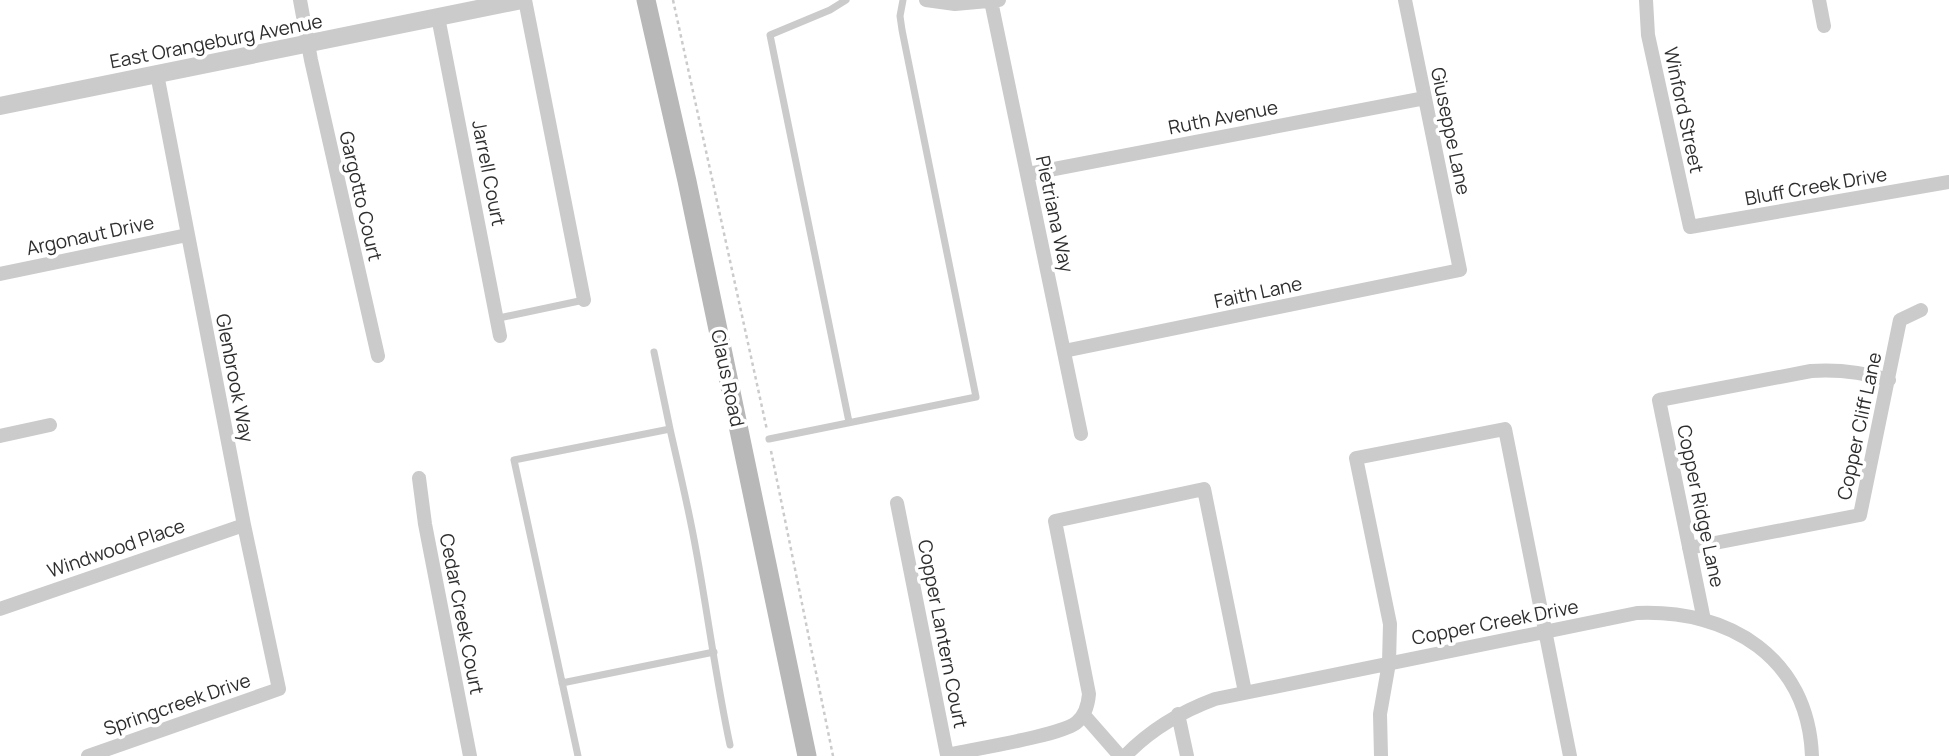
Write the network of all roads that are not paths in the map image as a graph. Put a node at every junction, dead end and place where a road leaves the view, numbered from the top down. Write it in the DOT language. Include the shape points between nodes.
graph roads {
  1 [pos="300,0"];
  2 [pos="518,0"];
  3 [pos="646,0"];
  4 [pos="846,0"];
  5 [pos="903,0"];
  6 [pos="926,0"];
  7 [pos="1405,0"];
  8 [pos="1646,0"];
  9 [pos="1819,0"];
  10 [pos="995,1"];
  11 [pos="438,17"];
  12 [pos="1824,26"];
  13 [pos="307,44"];
  14 [pos="157,74"];
  15 [pos="1425,98"];
  16 [pos="0,106"];
  17 [pos="1028,174"];
  18 [pos="1949,182"];
  19 [pos="1690,227"];
  20 [pos="187,235"];
  21 [pos="1460,270"];
  22 [pos="0,274"];
  23 [pos="584,300"];
  24 [pos="1921,310"];
  25 [pos="499,318"];
  26 [pos="500,336"];
  27 [pos="1064,351"];
  28 [pos="654,352"];
  29 [pos="378,356"];
  30 [pos="1889,380"];
  31 [pos="849,422"];
  32 [pos="50,425"];
  33 [pos="670,429"];
  34 [pos="1081,434"];
  35 [pos="0,436"];
  36 [pos="769,439"];
  37 [pos="419,478"];
  38 [pos="897,503"];
  39 [pos="244,524"];
  40 [pos="1689,548"];
  41 [pos="0,609"];
  42 [pos="1704,620"];
  43 [pos="1545,631"];
  44 [pos="714,652"];
  45 [pos="1389,663"];
  46 [pos="562,683"];
  47 [pos="279,688"];
  48 [pos="1245,692"];
  49 [pos="1084,715"];
  50 [pos="1178,715"];
  51 [pos="730,745"];
  52 [pos="88,756"];
  53 [pos="470,756"];
  54 [pos="578,756"];
  55 [pos="807,756"];
  56 [pos="1122,756"];
  57 [pos="1187,756"];
  58 [pos="1381,756"];
  59 [pos="1570,756"];
  60 [pos="1812,756"];
  1 -- 13 [label="street, Gargotto Court"];
  2 -- 11 [label="street, East Orangeburg Avenue"];
  2 -- 23 [label="street"];
  3 -- 55 [label="main road, Claus Road"];
  4 -- 31 [label="lane" via="771,35"];
  5 -- 31 [label="lane" via="902,30 976,397"];
  6 -- 10 [label="street" via="956,4"];
  7 -- 15 [label="street, Giuseppe Lane"];
  8 -- 19 [label="street, Winford Street" via="1648,35"];
  9 -- 12 [label="street"];
  10 -- 17 [label="street, Pietriana Way"];
  11 -- 13 [label="street, East Orangeburg Avenue"];
  11 -- 25 [label="street, Jarrell Court"];
  13 -- 14 [label="street, East Orangeburg Avenue"];
  13 -- 29 [label="street, Gargotto Court"];
  14 -- 16 [label="street, East Orangeburg Avenue"];
  14 -- 20 [label="street, Glenbrook Way"];
  15 -- 17 [label="street, Ruth Avenue"];
  15 -- 21 [label="street, Giuseppe Lane"];
  17 -- 27 [label="street, Pietriana Way"];
  18 -- 19 [label="street, Bluff Creek Drive"];
  20 -- 22 [label="street, Argonaut Drive"];
  20 -- 39 [label="street, Glenbrook Way"];
  21 -- 27 [label="street, Faith Lane"];
  23 -- 25 [label="lane"];
  24 -- 30 [label="street, Copper Cliff Lane" via="1900,320"];
  25 -- 26 [label="street, Jarrell Court"];
  27 -- 34 [label="street, Pietriana Way"];
  28 -- 33 [label="lane"];
  30 -- 40 [label="street, Copper Cliff Lane" via="1860,515"];
  30 -- 40 [label="street, Copper Ridge Lane" via="1864,372 1811,371 1659,400"];
  31 -- 36 [label="lane"];
  32 -- 35 [label="street"];
  33 -- 44 [label="lane"];
  33 -- 46 [label="lane" via="514,460"];
  37 -- 53 [label="street, Cedar Creek Court"];
  38 -- 49 [label="street, Copper Lantern Court" via="947,755 1066,728"];
  39 -- 41 [label="street, Windwood Place"];
  39 -- 47 [label="street, Glenbrook Way"];
  40 -- 42 [label="street, Copper Ridge Lane"];
  42 -- 43 [label="street, Copper Creek Drive" via="1681,614 1637,613"];
  42 -- 60 [label="street, Copper Creek Drive" via="1747,638 1778,664 1800,697"];
  43 -- 45 [label="street, Copper Creek Drive"];
  43 -- 45 [label="street" via="1505,429 1356,458 1390,624"];
  43 -- 59 [label="street"];
  44 -- 46 [label="lane"];
  44 -- 51 [label="lane"];
  45 -- 48 [label="street, Copper Creek Drive"];
  45 -- 58 [label="street" via="1380,714"];
  46 -- 54 [label="lane"];
  47 -- 52 [label="street, Springcreek Drive"];
  48 -- 49 [label="street" via="1203,489 1055,521 1089,694"];
  48 -- 50 [label="street, Copper Creek Drive"];
  49 -- 56 [label="street"];
  50 -- 56 [label="street, Copper Creek Drive"];
  50 -- 57 [label="street"];
}
